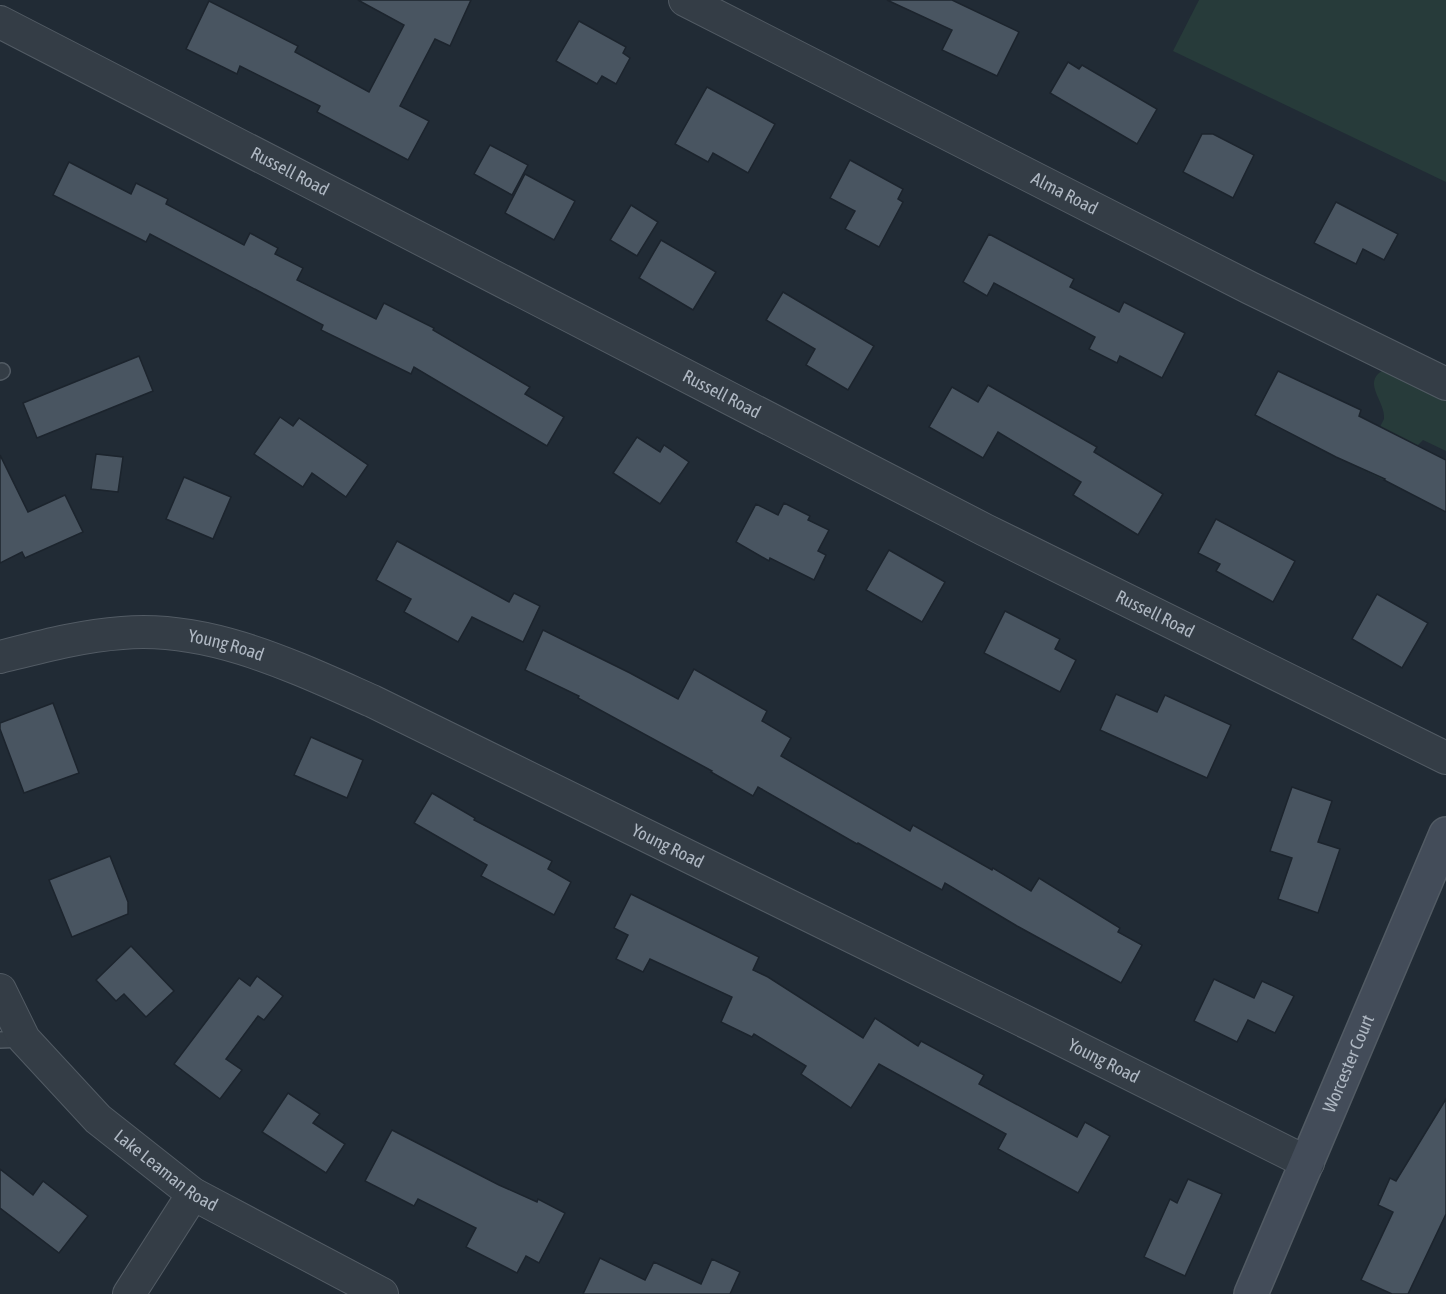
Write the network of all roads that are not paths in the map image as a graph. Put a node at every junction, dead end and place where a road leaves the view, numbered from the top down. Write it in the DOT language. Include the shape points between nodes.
graph roads {
  1 [pos="685,0"];
  2 [pos="0,22"];
  3 [pos="1446,384"];
  4 [pos="0,657"];
  5 [pos="1446,758"];
  6 [pos="1446,834"];
  7 [pos="0,990"];
  8 [pos="12,1040"];
  9 [pos="1308,1163"];
  10 [pos="193,1194"];
  11 [pos="129,1294"];
  12 [pos="382,1294"];
  13 [pos="1251,1294"];
  1 -- 3 [label="street, Alma Road"];
  2 -- 5 [label="street, Russell Road" via="974,525"];
  4 -- 9 [label="street, Young Road" via="62,641 123,632 181,634 302,670"];
  6 -- 9 [label="street, Worcester Court"];
  7 -- 8 [label="street, Lake Leaman Road"];
  8 -- 10 [label="street, Lake Leaman Road" via="98,1119"];
  9 -- 13 [label="street, Worcester Court"];
  10 -- 11 [label="street"];
  10 -- 12 [label="street, Lake Leaman Road"];
}
